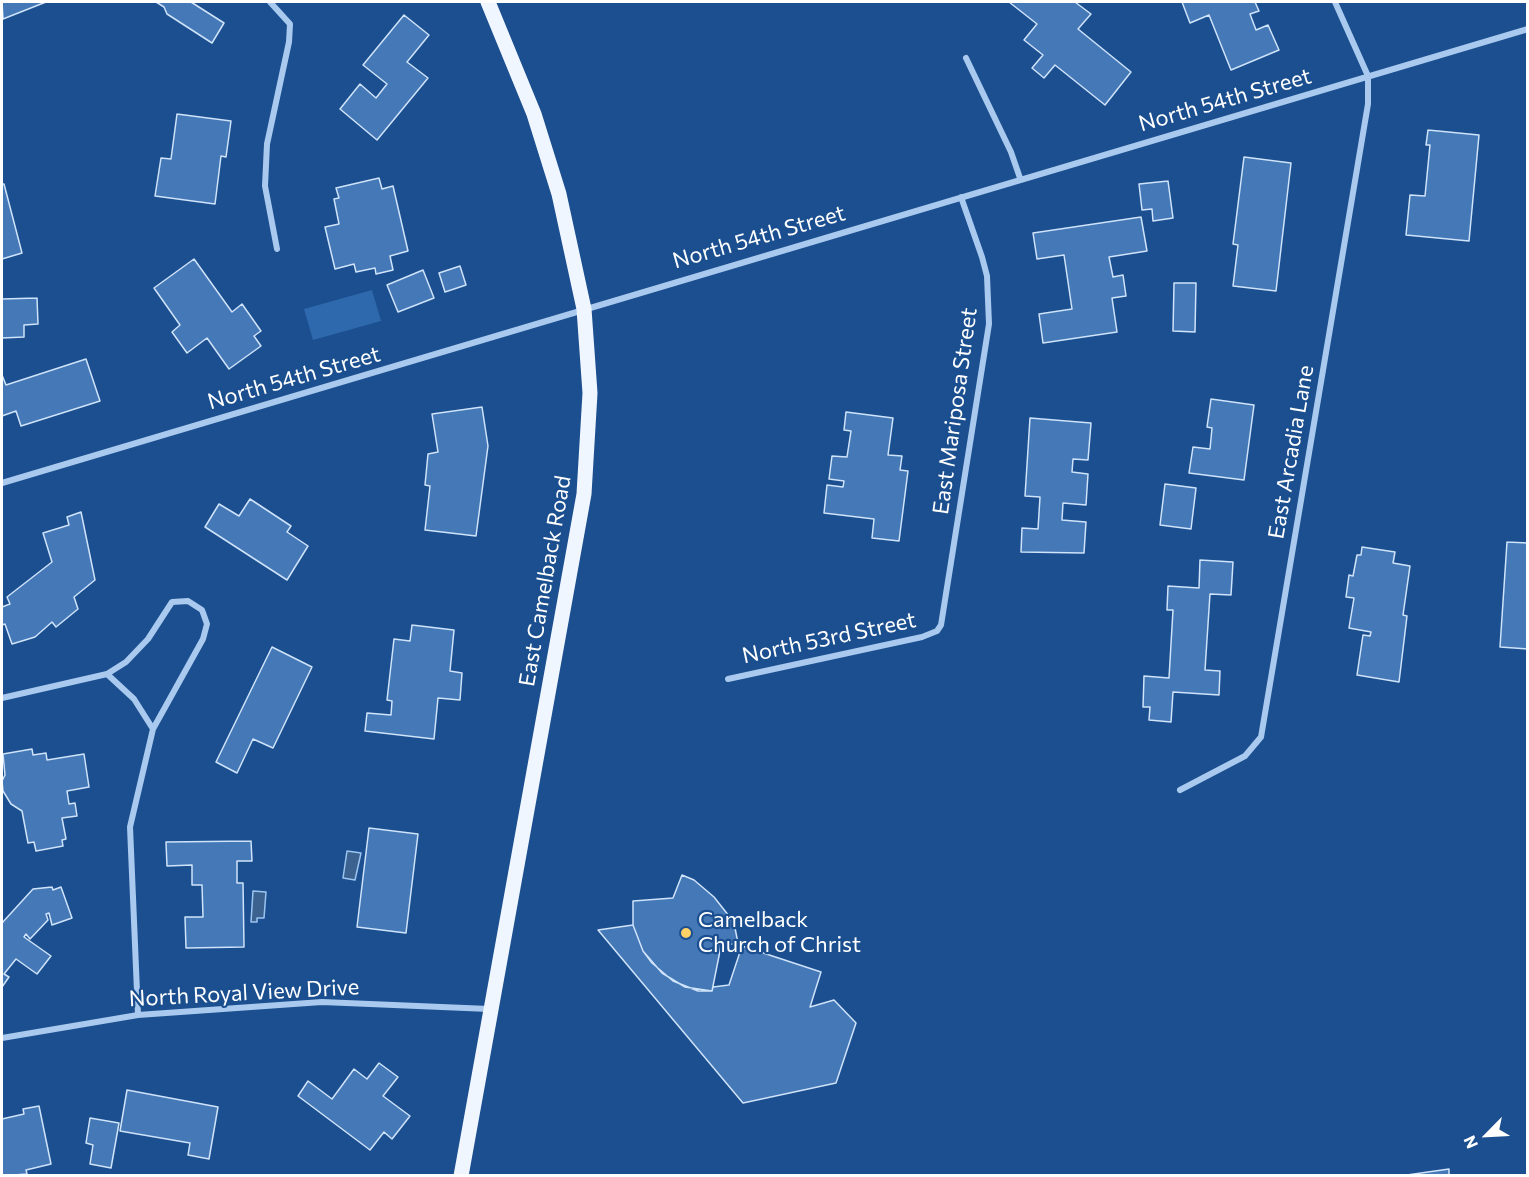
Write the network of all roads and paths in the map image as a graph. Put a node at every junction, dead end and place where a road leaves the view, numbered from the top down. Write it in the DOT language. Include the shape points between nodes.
graph roads {
  1 [pos="270,2"];
  2 [pos="488,2"];
  3 [pos="1335,2"];
  4 [pos="1527,29"];
  5 [pos="966,58"];
  6 [pos="1368,76"];
  7 [pos="1020,178"];
  8 [pos="961,197"];
  9 [pos="278,249"];
  10 [pos="584,309"];
  11 [pos="2,483"];
  12 [pos="937,631"];
  13 [pos="107,674"];
  14 [pos="728,679"];
  15 [pos="2,698"];
  16 [pos="153,729"];
  17 [pos="1180,790"];
  18 [pos="490,1009"];
  19 [pos="138,1015"];
  20 [pos="2,1038"];
  21 [pos="461,1176"];
  1 -- 9 [label="street" via="290,24 265,186"];
  2 -- 10 [label="main road, East Camelback Road" via="518,71 546,153 570,236"];
  3 -- 6 [label="street"];
  4 -- 6 [label="street, North 54th Street"];
  5 -- 7 [label="street"];
  6 -- 7 [label="street, North 54th Street"];
  6 -- 17 [label="street, East Arcadia Lane" via="1368,104 1261,737 1245,756"];
  7 -- 8 [label="street, North 54th Street"];
  8 -- 10 [label="street, North 54th Street"];
  8 -- 12 [label="street, East Mariposa Street" via="985,267 989,324 943,617"];
  10 -- 11 [label="street, North 54th Street"];
  10 -- 18 [label="main road, East Camelback Road" via="590,393 584,494"];
  12 -- 14 [label="street, North 53rd Street"];
  13 -- 15 [label="street"];
  13 -- 16 [label="street" via="134,699"];
  13 -- 16 [label="street" via="126,662 148,639 172,602 188,601 202,610 207,624 205,632"];
  16 -- 19 [label="street" via="130,828"];
  18 -- 19 [label="street, North Royal View Drive" via="322,1002"];
  18 -- 21 [label="main road, East Camelback Road"];
  19 -- 20 [label="street, North Royal View Drive"];
}
